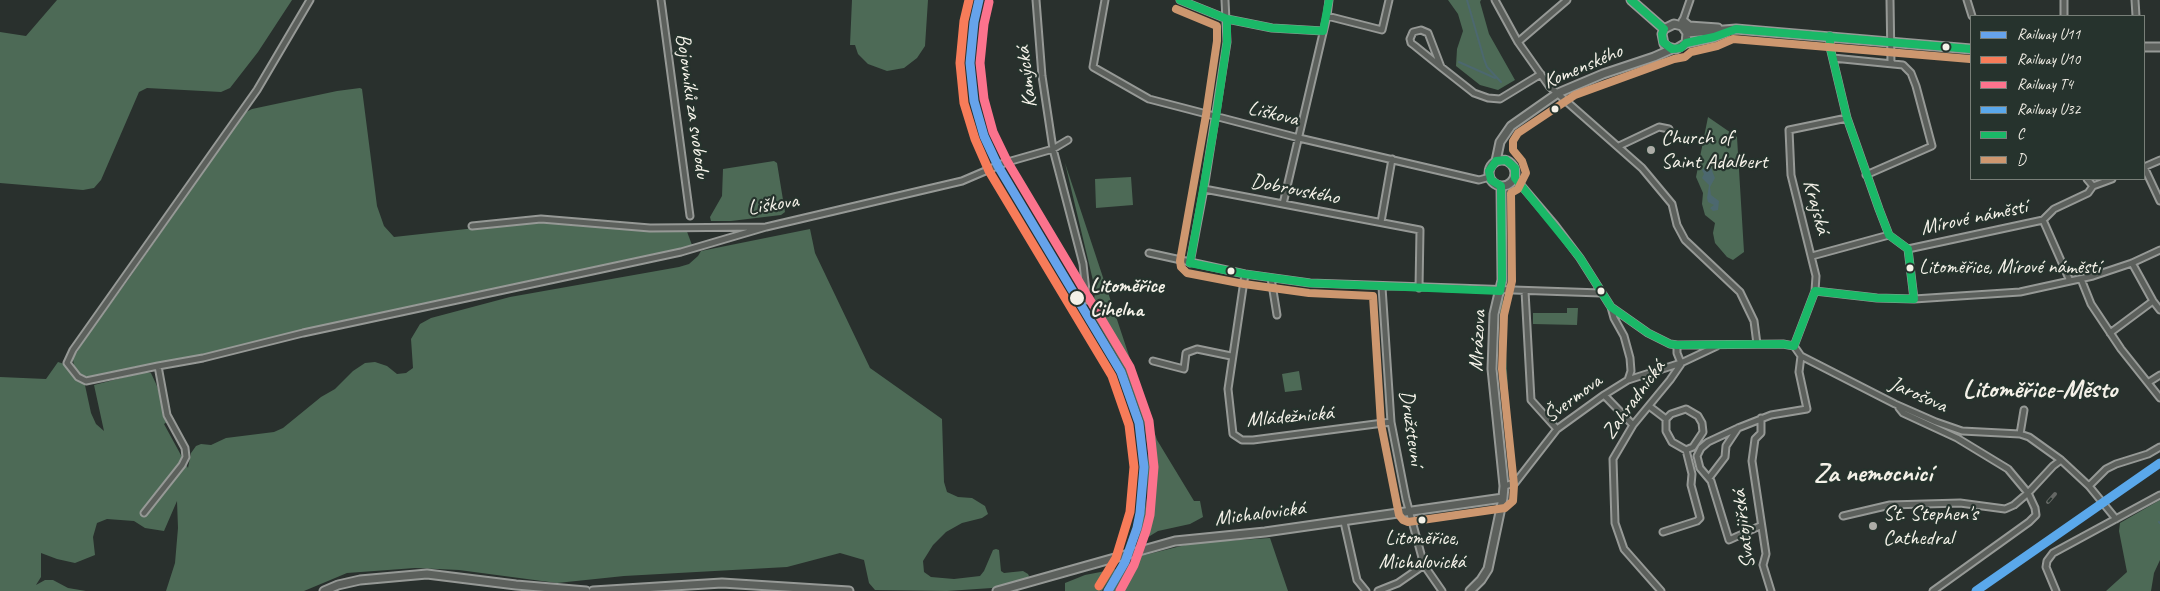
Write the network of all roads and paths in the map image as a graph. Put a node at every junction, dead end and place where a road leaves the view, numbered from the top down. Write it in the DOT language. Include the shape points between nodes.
graph roads {
  1 [pos="310,0"];
  2 [pos="661,0"];
  3 [pos="1036,0"];
  4 [pos="1105,0"];
  5 [pos="1180,0"];
  6 [pos="1225,0"];
  7 [pos="1329,0"];
  8 [pos="1389,0"];
  9 [pos="1495,0"];
  10 [pos="1567,0"];
  11 [pos="1631,0"];
  12 [pos="1690,0"];
  13 [pos="1890,0"];
  14 [pos="1967,0"];
  15 [pos="2064,0"];
  16 [pos="2136,0"];
  17 [pos="1972,15"];
  18 [pos="2064,15"];
  19 [pos="2136,15"];
  20 [pos="1327,16"];
  21 [pos="1227,19"];
  22 [pos="1682,23"];
  23 [pos="1664,28"];
  24 [pos="1731,29"];
  25 [pos="1323,31"];
  26 [pos="1687,34"];
  27 [pos="1830,36"];
  28 [pos="1518,42"];
  29 [pos="1663,42"];
  30 [pos="1891,42"];
  31 [pos="1686,43"];
  32 [pos="2160,47"];
  33 [pos="2145,48"];
  34 [pos="1672,49"];
  35 [pos="1970,49"];
  36 [pos="1654,57"];
  37 [pos="1833,58"];
  38 [pos="1891,62"];
  39 [pos="1441,66"];
  40 [pos="1540,74"];
  41 [pos="1558,93"];
  42 [pos="1216,117"];
  43 [pos="1847,118"];
  44 [pos="1669,129"];
  45 [pos="1504,136"];
  46 [pos="1299,138"];
  47 [pos="1068,140"];
  48 [pos="1619,146"];
  49 [pos="1053,149"];
  50 [pos="1392,160"];
  51 [pos="1506,160"];
  52 [pos="2160,160"];
  53 [pos="1496,161"];
  54 [pos="2145,167"];
  55 [pos="2145,169"];
  56 [pos="1866,175"];
  57 [pos="1490,177"];
  58 [pos="1514,178"];
  59 [pos="2088,180"];
  60 [pos="2109,180"];
  61 [pos="1501,186"];
  62 [pos="2094,186"];
  63 [pos="1204,189"];
  64 [pos="2160,201"];
  65 [pos="1283,204"];
  66 [pos="690,216"];
  67 [pos="2043,220"];
  68 [pos="1381,222"];
  69 [pos="472,226"];
  70 [pos="766,226"];
  71 [pos="1889,236"];
  72 [pos="1908,249"];
  73 [pos="2160,250"];
  74 [pos="1149,253"];
  75 [pos="1812,256"];
  76 [pos="1190,263"];
  77 [pos="2132,263"];
  78 [pos="1245,274"];
  79 [pos="1271,278"];
  80 [pos="2081,279"];
  81 [pos="2070,281"];
  82 [pos="1382,287"];
  83 [pos="1419,288"];
  84 [pos="1500,291"];
  85 [pos="1525,291"];
  86 [pos="1815,291"];
  87 [pos="1601,293"];
  88 [pos="1914,299"];
  89 [pos="1087,300"];
  90 [pos="2152,301"];
  91 [pos="1611,307"];
  92 [pos="2160,310"];
  93 [pos="1277,315"];
  94 [pos="2110,333"];
  95 [pos="1757,344"];
  96 [pos="1677,345"];
  97 [pos="1720,345"];
  98 [pos="1794,346"];
  99 [pos="1231,356"];
  100 [pos="1801,356"];
  101 [pos="1153,361"];
  102 [pos="1681,363"];
  103 [pos="158,366"];
  104 [pos="2160,375"];
  105 [pos="1628,380"];
  106 [pos="2149,382"];
  107 [pos="1604,395"];
  108 [pos="2160,398"];
  109 [pos="1895,404"];
  110 [pos="1649,406"];
  111 [pos="2024,410"];
  112 [pos="1666,418"];
  113 [pos="1761,418"];
  114 [pos="1391,422"];
  115 [pos="1632,425"];
  116 [pos="1557,428"];
  117 [pos="1738,428"];
  118 [pos="2020,434"];
  119 [pos="2160,448"];
  120 [pos="1686,450"];
  121 [pos="2062,460"];
  122 [pos="1709,478"];
  123 [pos="1504,486"];
  124 [pos="2089,486"];
  125 [pos="2028,493"];
  126 [pos="2160,496"];
  127 [pos="1503,498"];
  128 [pos="1409,512"];
  129 [pos="144,513"];
  130 [pos="1843,516"];
  131 [pos="2116,519"];
  132 [pos="1344,522"];
  133 [pos="1760,526"];
  134 [pos="1663,532"];
  135 [pos="1424,565"];
  136 [pos="324,591"];
  137 [pos="586,591"];
  138 [pos="593,591"];
  139 [pos="849,591"];
  140 [pos="997,591"];
  141 [pos="1366,591"];
  142 [pos="1378,591"];
  143 [pos="1442,591"];
  144 [pos="1470,591"];
  145 [pos="1661,591"];
  146 [pos="1771,591"];
  147 [pos="1933,591"];
  148 [pos="2056,591"];
  1 -- 103 [label="street" via="257,90 73,350 67,363 78,378 86,381"];
  2 -- 66 [label="street, Bojovníků za svobodu"];
  3 -- 49 [label="street, Kamýcká" via="1042,76"];
  4 -- 42 [label="street, Liškova" via="1093,67 1148,99"];
  5 -- 21 [label="street"];
  6 -- 21 [label="street"];
  7 -- 20 [label="street"];
  8 -- 20 [label="street" via="1382,30"];
  9 -- 28 [label="street"];
  10 -- 28 [label="street"];
  11 -- 23 [label="main road"];
  12 -- 22 [label="street"];
  13 -- 30 [label="street"];
  14 -- 17 [label="street"];
  15 -- 18 [label="street"];
  16 -- 19 [label="street"];
  20 -- 25 [label="street"];
  21 -- 25 [label="street" via="1272,28"];
  21 -- 42 [label="street" via="1227,42"];
  22 -- 23 [label="main road"];
  22 -- 24 [label="main road"];
  22 -- 26 [label="main road"];
  23 -- 29 [label="main road"];
  24 -- 26 [label="main road"];
  24 -- 27 [label="main road"];
  24 -- 31 [label="main road" via="1714,37"];
  25 -- 46 [label="street"];
  26 -- 31 [label="main road"];
  27 -- 30 [label="main road"];
  27 -- 37 [label="street"];
  28 -- 40 [label="street"];
  29 -- 34 [label="main road"];
  29 -- 36 [label="main road, Komenského"];
  30 -- 35 [label="main road"];
  30 -- 38 [label="street"];
  31 -- 34 [label="main road" via="1681,48"];
  32 -- 33 [label="main road"];
  34 -- 36 [label="main road, Komenského"];
  36 -- 41 [label="main road, Komenského"];
  37 -- 38 [label="street"];
  37 -- 43 [label="street"];
  38 -- 56 [label="street" via="1903,65 1911,73 1932,146"];
  39 -- 39 [label="street" via="1428,33 1421,30 1413,32 1411,43"];
  39 -- 40 [label="street" via="1474,93 1500,99"];
  40 -- 41 [label="street"];
  41 -- 45 [label="main road, Komenského" via="1518,120"];
  41 -- 48 [label="street"];
  42 -- 46 [label="street, Liškova"];
  42 -- 63 [label="street"];
  43 -- 56 [label="street"];
  43 -- 75 [label="street, Krajská" via="1789,130 1791,175"];
  44 -- 48 [label="street" via="1659,127"];
  45 -- 51 [label="main road"];
  45 -- 53 [label="main road"];
  46 -- 50 [label="street, Liškova"];
  46 -- 65 [label="street"];
  47 -- 49 [label="street, Liškova"];
  48 -- 95 [label="street" via="1672,204 1685,240 1740,292 1754,321"];
  49 -- 70 [label="street, Liškova" via="1004,163 962,181"];
  49 -- 89 [label="street, Kamýcká" via="1082,264"];
  50 -- 57 [label="street, Liškova" via="1479,180"];
  50 -- 68 [label="street"];
  51 -- 53 [label="main road"];
  51 -- 58 [label="main road" via="1515,168"];
  52 -- 54 [label="street"];
  53 -- 57 [label="main road" via="1490,168"];
  55 -- 64 [label="street"];
  56 -- 71 [label="street"];
  57 -- 61 [label="main road"];
  58 -- 61 [label="main road"];
  58 -- 87 [label="street" via="1580,258"];
  59 -- 62 [label="street"];
  60 -- 62 [label="street"];
  61 -- 84 [label="main road, Mrázova"];
  62 -- 67 [label="street" via="2088,193 2054,209"];
  63 -- 65 [label="street, Dobrovského"];
  63 -- 76 [label="street"];
  65 -- 68 [label="street, Dobrovského"];
  67 -- 72 [label="street, Mírové náměstí"];
  67 -- 81 [label="street, Mírové náměstí"];
  68 -- 83 [label="street, Dobrovského" via="1420,230"];
  69 -- 70 [label="street, Liškova" via="541,218 650,228"];
  70 -- 103 [label="street" via="681,252"];
  71 -- 72 [label="street"];
  71 -- 75 [label="street"];
  72 -- 88 [label="street, Mírové náměstí"];
  73 -- 77 [label="street"];
  74 -- 76 [label="street"];
  75 -- 86 [label="street, Krajská"];
  76 -- 78 [label="street"];
  77 -- 80 [label="street"];
  77 -- 90 [label="street"];
  78 -- 79 [label="street"];
  78 -- 99 [label="street, Mládežnická"];
  79 -- 82 [label="street"];
  79 -- 93 [label="street"];
  80 -- 81 [label="street"];
  80 -- 94 [label="street" via="2091,304"];
  81 -- 88 [label="street" via="2020,292"];
  82 -- 83 [label="street"];
  82 -- 114 [label="street, Družstevní"];
  83 -- 84 [label="street"];
  84 -- 85 [label="street"];
  84 -- 123 [label="main road, Mrázova" via="1494,314 1492,369"];
  85 -- 87 [label="street"];
  85 -- 116 [label="street" via="1532,400"];
  86 -- 88 [label="street"];
  86 -- 98 [label="street"];
  87 -- 91 [label="street"];
  90 -- 92 [label="street"];
  90 -- 94 [label="street"];
  91 -- 96 [label="street" via="1648,333"];
  91 -- 105 [label="street" via="1630,358"];
  94 -- 106 [label="street"];
  95 -- 97 [label="street"];
  95 -- 98 [label="street"];
  96 -- 97 [label="street"];
  96 -- 102 [label="street"];
  97 -- 102 [label="street, Švermova"];
  98 -- 100 [label="street"];
  99 -- 101 [label="street" via="1196,350 1186,353 1184,369"];
  99 -- 114 [label="street, Mládežnická" via="1228,389 1233,434 1242,440"];
  100 -- 109 [label="street, Jarošova"];
  100 -- 113 [label="street" via="1800,372 1807,409"];
  102 -- 105 [label="street, Švermova"];
  102 -- 110 [label="street, Zahradnická"];
  103 -- 129 [label="street" via="168,415 185,448 186,457"];
  104 -- 106 [label="street"];
  105 -- 107 [label="street, Švermova"];
  106 -- 108 [label="street"];
  107 -- 115 [label="street"];
  107 -- 116 [label="street, Švermova"];
  109 -- 118 [label="street, Jarošova" via="1962,431"];
  109 -- 125 [label="street" via="1903,413 1957,438 2008,469"];
  110 -- 112 [label="street"];
  110 -- 115 [label="street, Zahradnická"];
  111 -- 118 [label="street"];
  112 -- 120 [label="street" via="1665,425 1672,442"];
  112 -- 120 [label="street" via="1686,409 1701,420 1703,432 1693,447"];
  113 -- 117 [label="street"];
  113 -- 133 [label="street, Svatojiřská" via="1761,433 1755,439 1752,462"];
  114 -- 128 [label="street, Družstevní"];
  115 -- 145 [label="street, Zahradnická" via="1613,459 1615,523 1624,549"];
  116 -- 123 [label="street, Švermova" via="1515,483"];
  117 -- 122 [label="street" via="1726,446 1725,457"];
  117 -- 122 [label="street" via="1700,448 1697,456 1700,468"];
  118 -- 121 [label="street, Jarošova" via="2035,440"];
  119 -- 124 [label="street" via="2111,466"];
  120 -- 134 [label="street" via="1700,518 1697,522"];
  121 -- 124 [label="street, Jarošova"];
  121 -- 125 [label="street"];
  122 -- 133 [label="street" via="1729,540"];
  123 -- 127 [label="main road, Mrázova"];
  124 -- 131 [label="street, Jarošova"];
  125 -- 130 [label="street" via="2005,509 1960,503 1890,505"];
  125 -- 147 [label="street" via="2036,508 2033,519"];
  126 -- 131 [label="street"];
  127 -- 128 [label="main road, Michalovická"];
  127 -- 144 [label="main road" via="1488,569"];
  128 -- 132 [label="main road, Michalovická"];
  128 -- 135 [label="street, Družstevní"];
  131 -- 148 [label="street" via="2053,553 2046,567"];
  132 -- 140 [label="main road, Michalovická" via="1175,541"];
  132 -- 141 [label="street" via="1358,580"];
  133 -- 146 [label="street, Svatojiřská" via="1766,554 1764,572"];
  135 -- 142 [label="street" via="1398,584"];
  135 -- 143 [label="street, Družstevní"];
  136 -- 137 [label="main road" via="360,580 427,574"];
  138 -- 139 [label="main road" via="722,583"];
}
